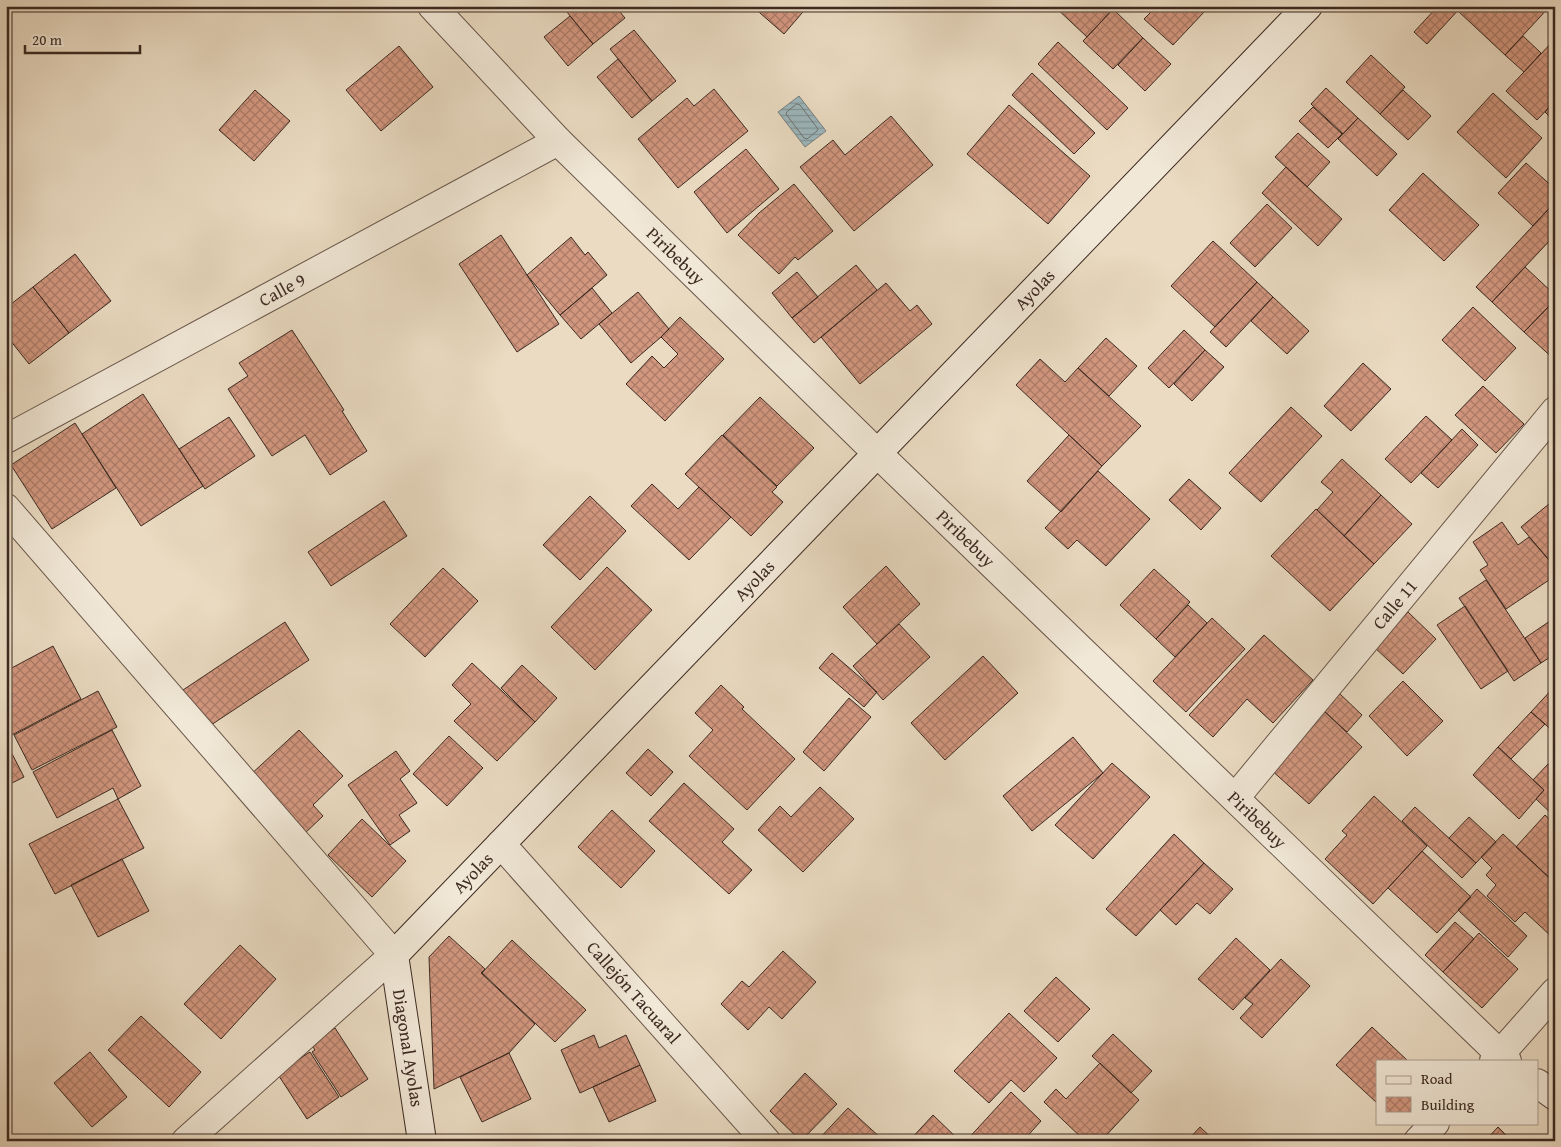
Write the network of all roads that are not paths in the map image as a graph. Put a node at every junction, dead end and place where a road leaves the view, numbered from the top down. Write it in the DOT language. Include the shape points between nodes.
graph roads {
  1 [pos="432,6"];
  2 [pos="1308,6"];
  3 [pos="558,141"];
  4 [pos="1555,411"];
  5 [pos="6,439"];
  6 [pos="878,454"];
  7 [pos="6,508"];
  8 [pos="1235,798"];
  9 [pos="501,844"];
  10 [pos="394,955"];
  11 [pos="1555,992"];
  12 [pos="1500,1059"];
  13 [pos="1538,1084"];
  14 [pos="1555,1096"];
  15 [pos="1434,1124"];
  16 [pos="186,1141"];
  17 [pos="422,1141"];
  18 [pos="766,1141"];
  19 [pos="1418,1141"];
  1 -- 3 [label="street, Piribebuy"];
  2 -- 6 [label="street, Ayolas"];
  3 -- 5 [label="street, Calle 9"];
  3 -- 6 [label="street, Piribebuy"];
  4 -- 8 [label="street, Calle 11"];
  6 -- 8 [label="street, Piribebuy"];
  6 -- 9 [label="street, Ayolas"];
  7 -- 10 [label="street"];
  8 -- 12 [label="street, Piribebuy"];
  9 -- 10 [label="street, Ayolas"];
  9 -- 18 [label="street, Callejón Tacuaral"];
  10 -- 16 [label="street, Ayolas"];
  10 -- 17 [label="street, Diagonal Ayolas"];
  11 -- 12 [label="street"];
  13 -- 14 [label="street"];
  15 -- 19 [label="street"];
}
